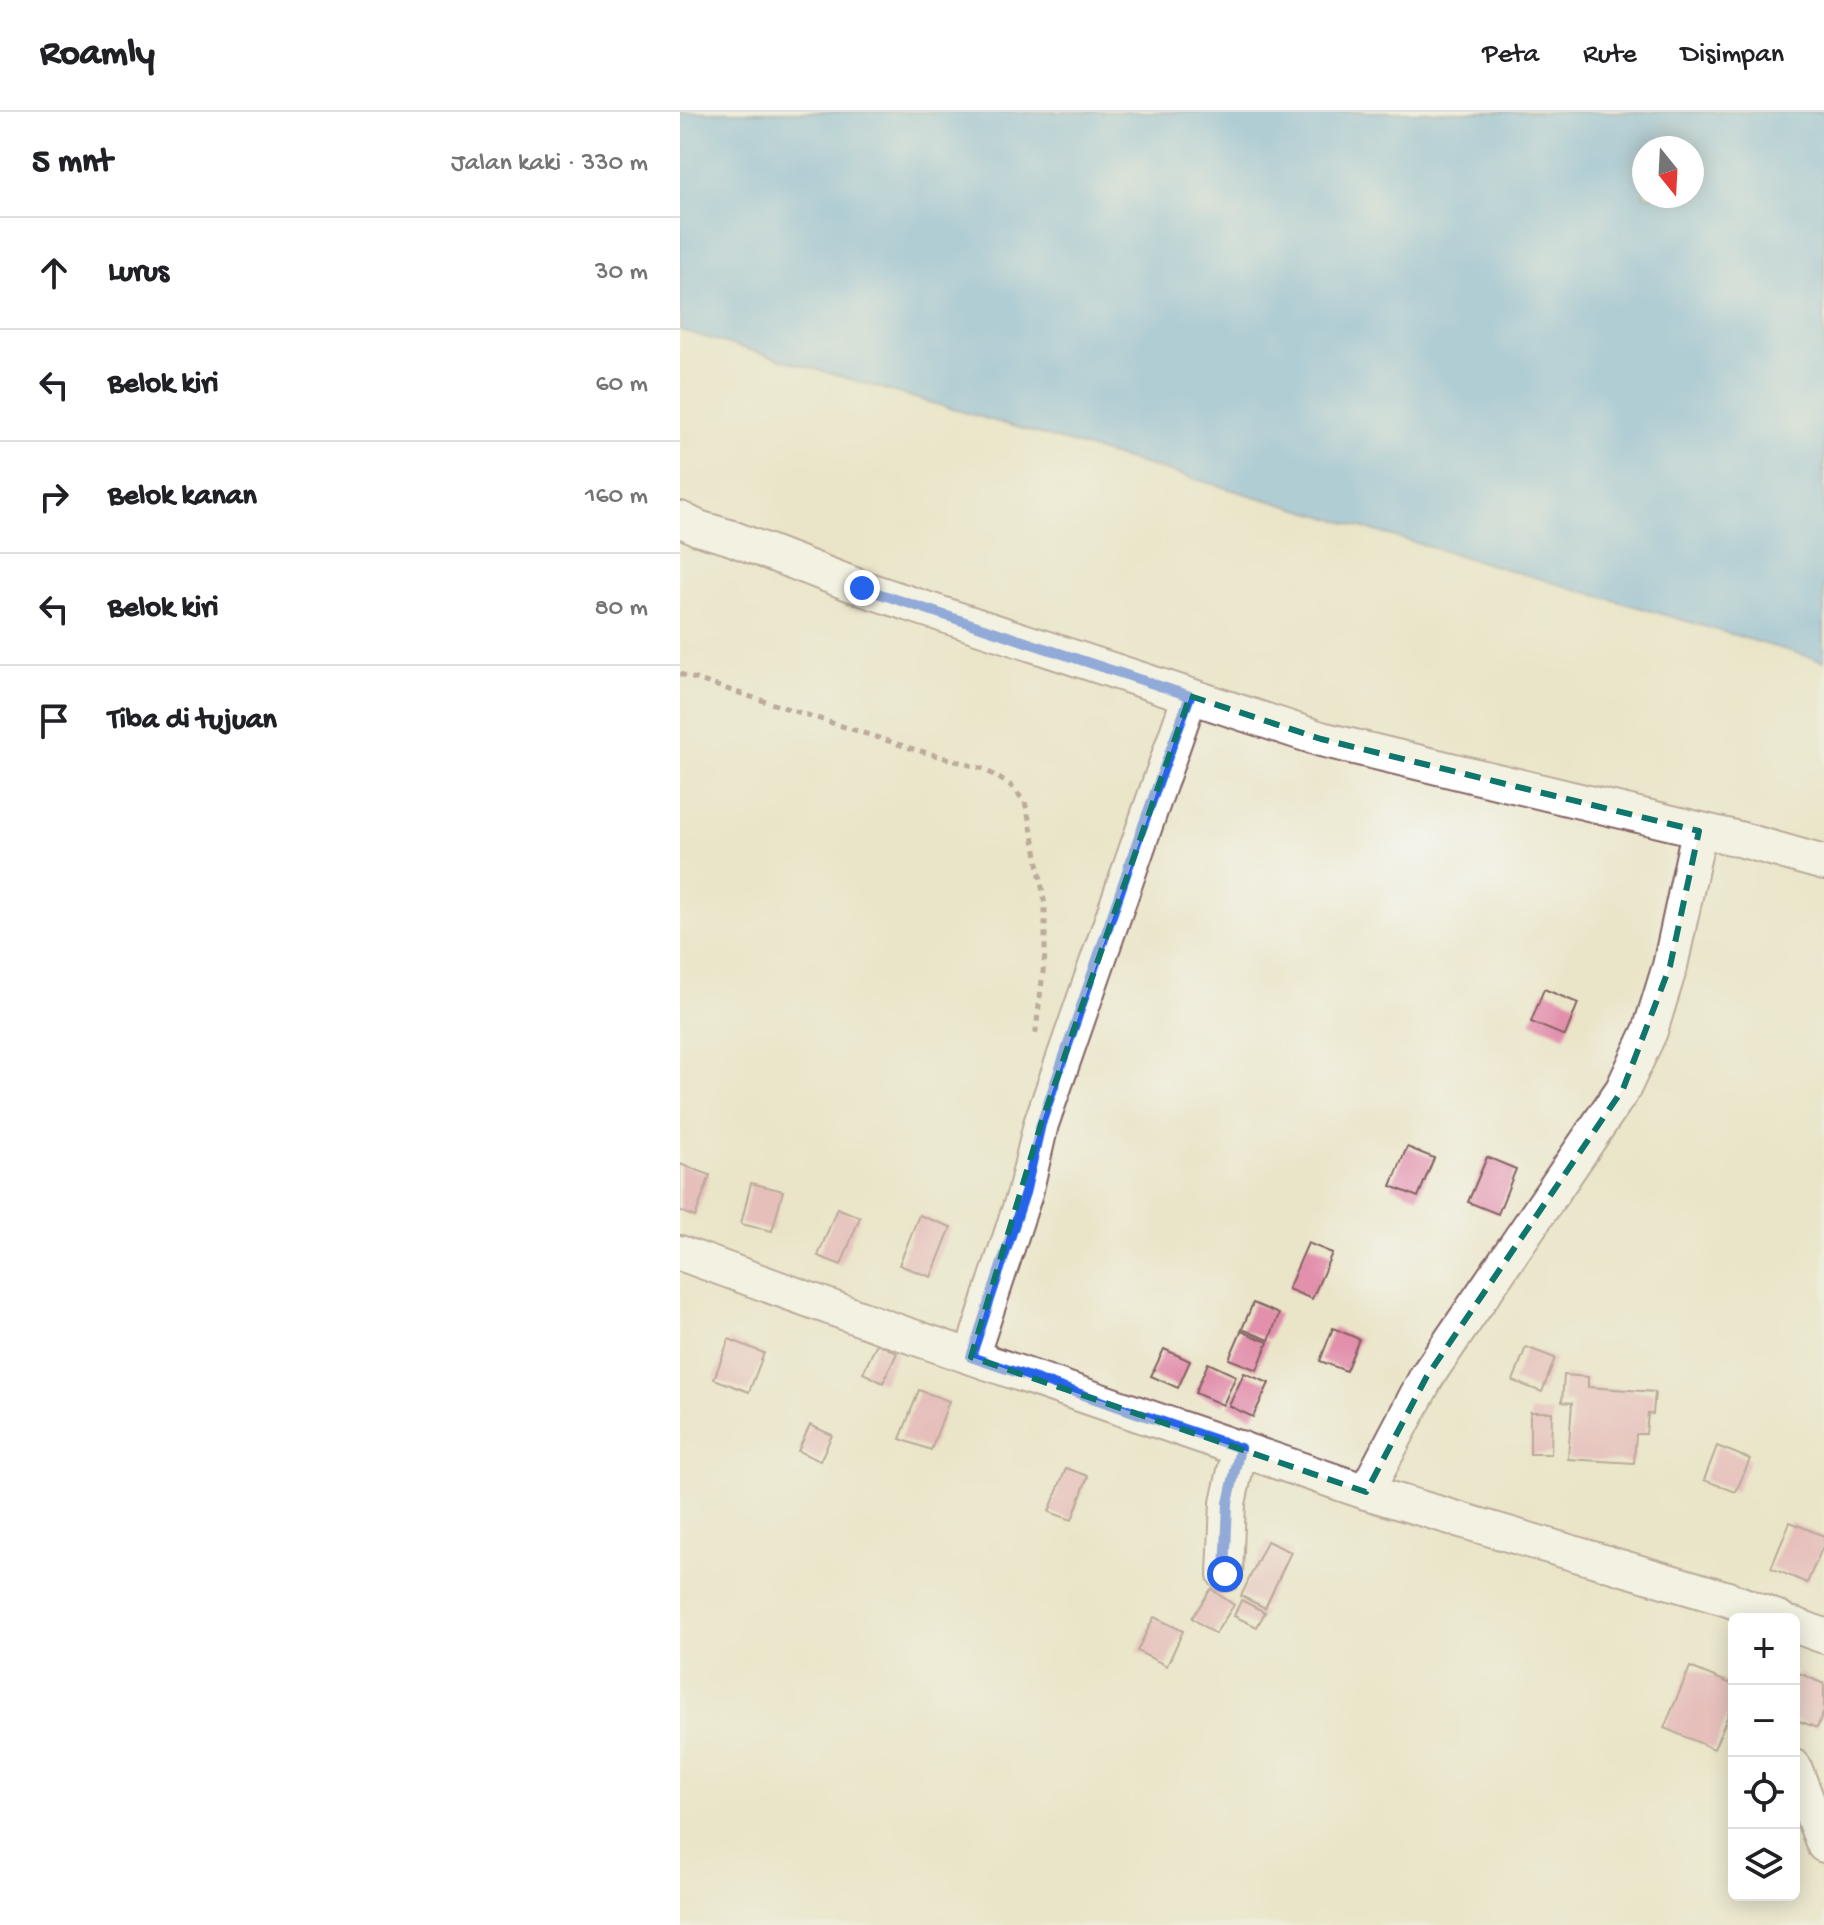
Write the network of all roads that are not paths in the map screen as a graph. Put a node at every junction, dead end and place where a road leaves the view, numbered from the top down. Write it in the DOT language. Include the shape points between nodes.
graph roads {
  1 [pos="680,519"];
  2 [pos="1190,696"];
  3 [pos="1699,831"];
  4 [pos="1824,863"];
  5 [pos="680,1253"];
  6 [pos="971,1357"];
  7 [pos="1240,1448"];
  8 [pos="1366,1492"];
  9 [pos="1225,1574"];
  10 [pos="1732,1609"];
  11 [pos="1800,1627"];
  12 [pos="1824,1636"];
  13 [pos="1800,1783"];
  14 [pos="1824,1845"];
  1 -- 2 [label="street" via="862,588"];
  2 -- 3 [label="street" via="1321,739"];
  2 -- 6 [label="street" via="1041,1124 1025,1193"];
  3 -- 4 [label="street"];
  3 -- 8 [label="street" via="1670,966 1650,1031 1623,1089 1427,1376"];
  5 -- 6 [label="street"];
  6 -- 7 [label="street"];
  7 -- 8 [label="street"];
  7 -- 9 [label="street" via="1228,1503"];
  8 -- 10 [label="street"];
  11 -- 12 [label="street"];
  13 -- 14 [label="street"];
}
